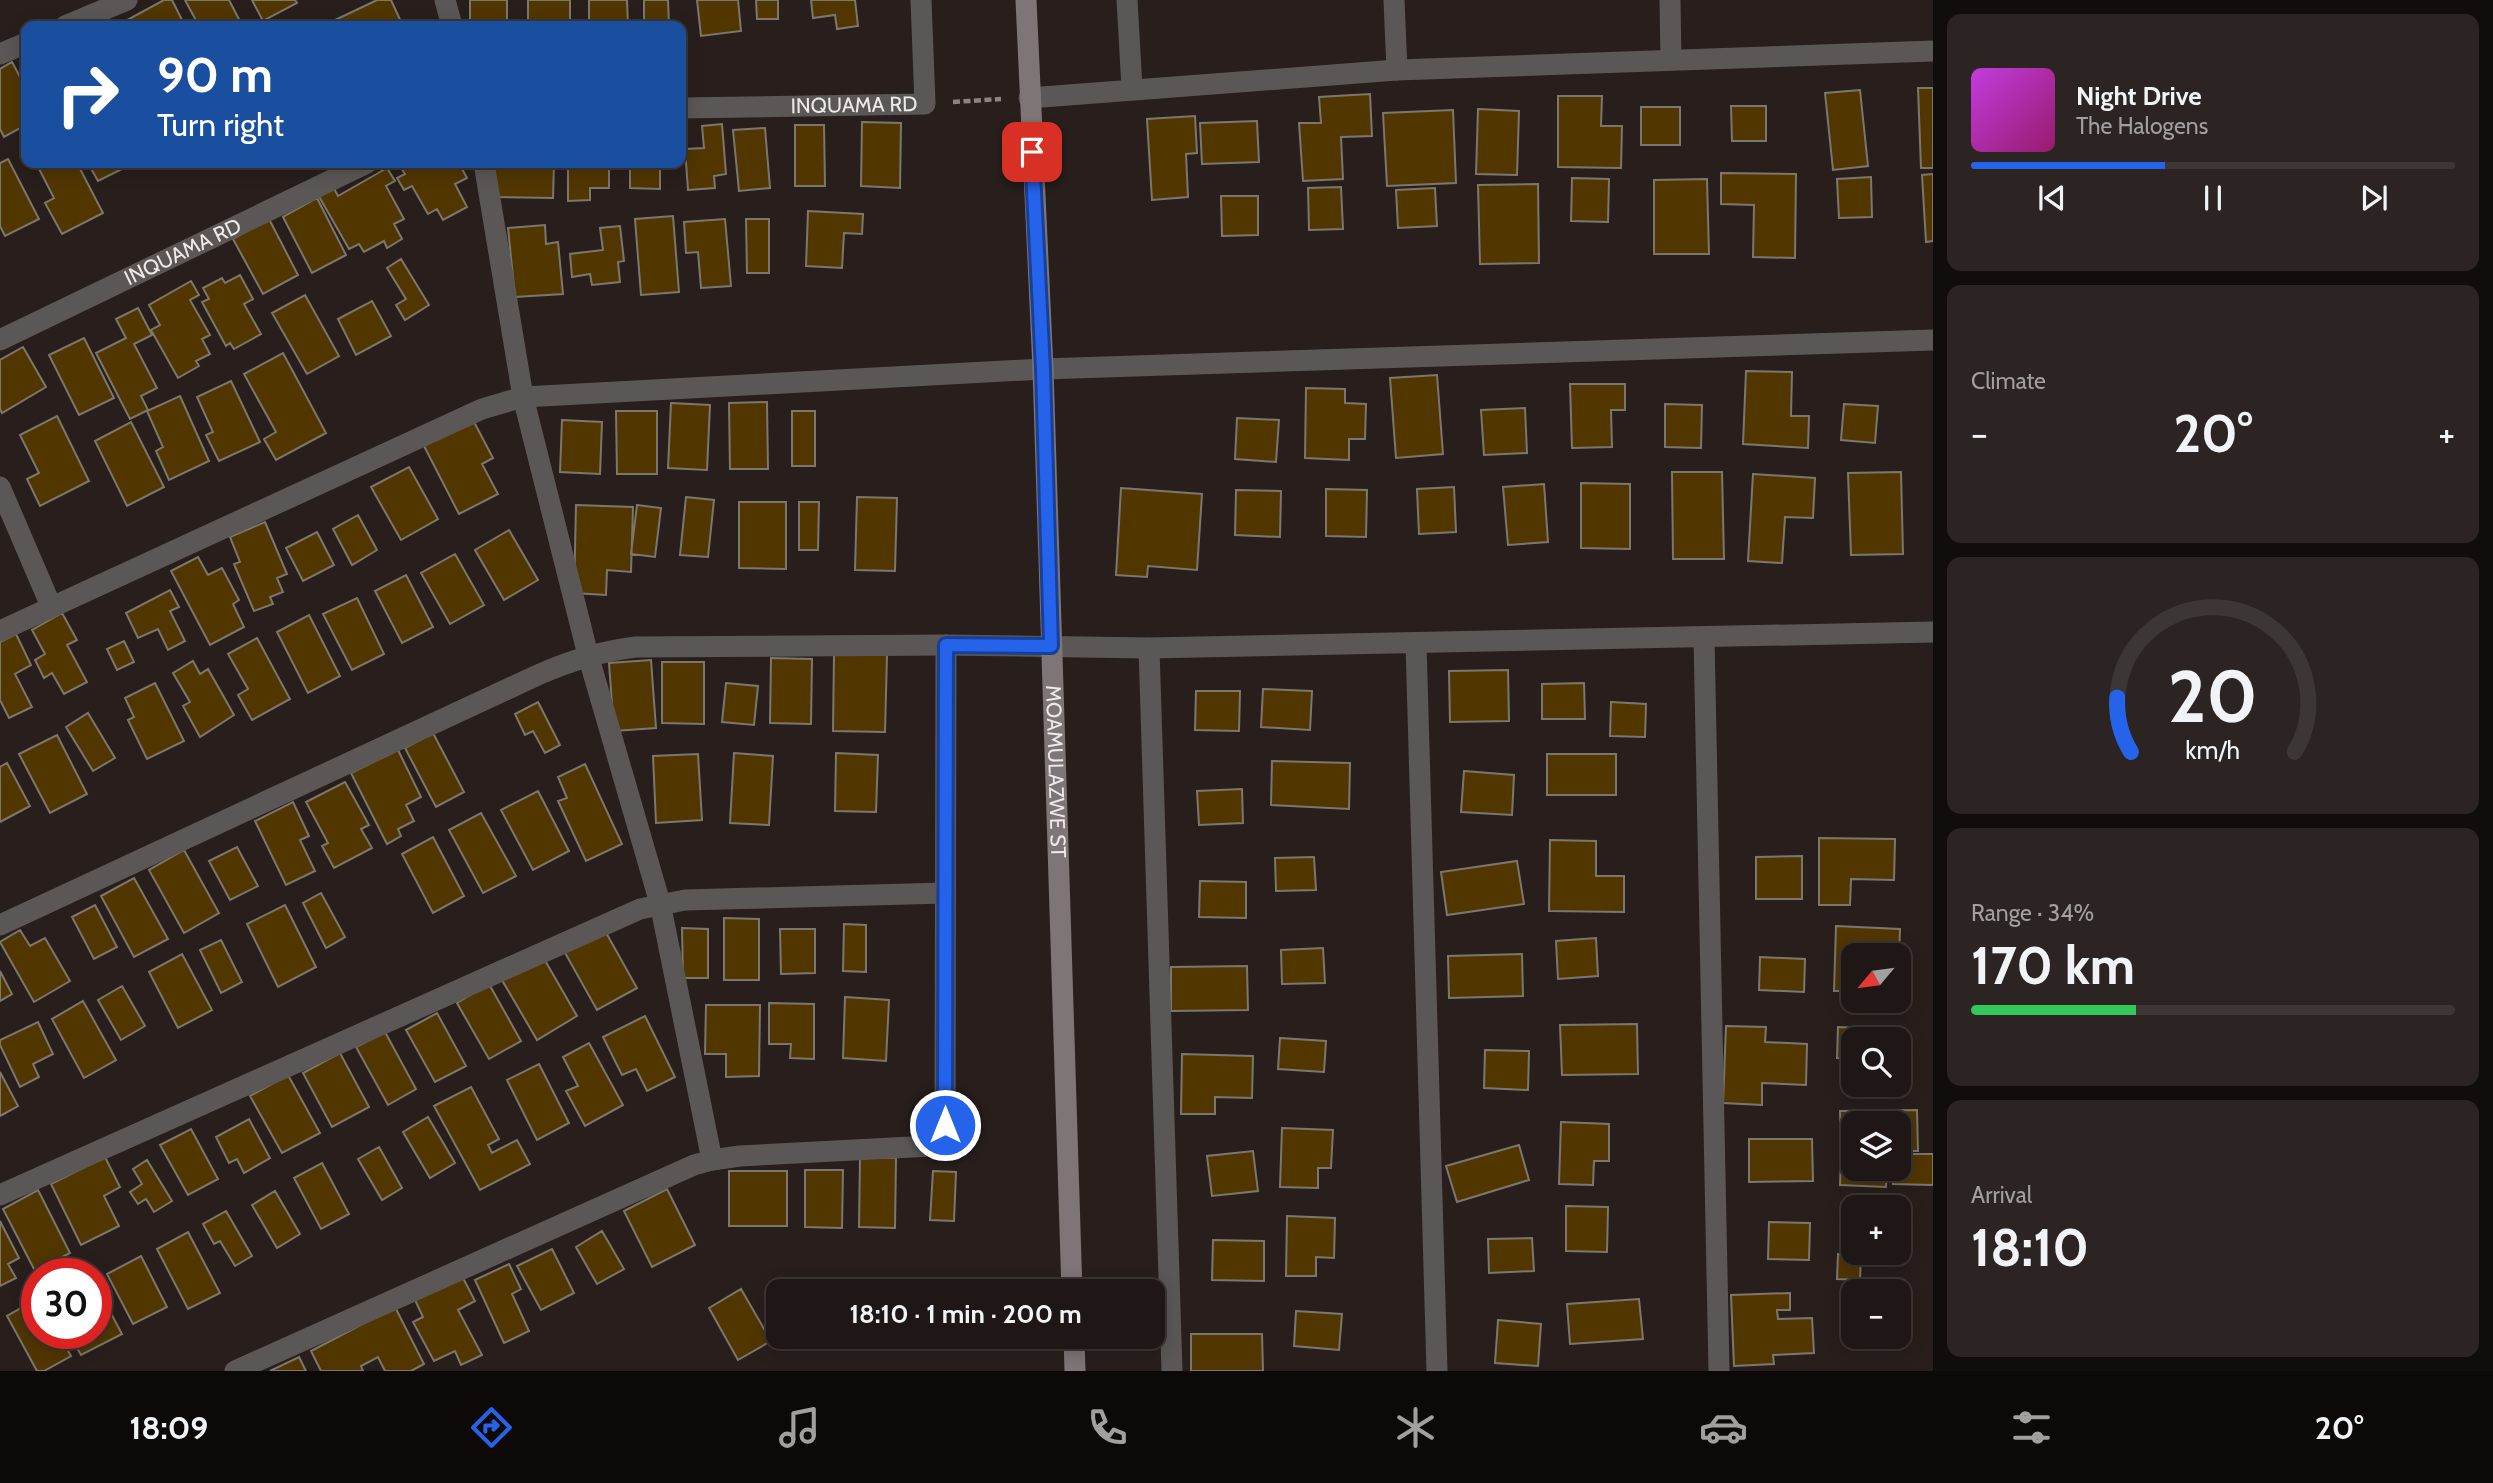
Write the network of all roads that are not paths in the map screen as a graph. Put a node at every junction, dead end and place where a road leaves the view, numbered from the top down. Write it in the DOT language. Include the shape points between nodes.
graph roads {
  1 [pos="127,0"];
  2 [pos="445,0"];
  3 [pos="921,0"];
  4 [pos="1026,0"];
  5 [pos="1127,0"];
  6 [pos="1395,0"];
  7 [pos="1670,0"];
  8 [pos="77,21"];
  9 [pos="451,21"];
  10 [pos="21,45"];
  11 [pos="1933,51"];
  12 [pos="0,54"];
  13 [pos="1671,60"];
  14 [pos="1397,70"];
  15 [pos="1132,89"];
  16 [pos="1029,97"];
  17 [pos="686,108"];
  18 [pos="357,168"];
  19 [pos="485,168"];
  20 [pos="0,340"];
  21 [pos="1933,340"];
  22 [pos="1043,369"];
  23 [pos="523,397"];
  24 [pos="0,487"];
  25 [pos="51,606"];
  26 [pos="0,631"];
  27 [pos="1933,632"];
  28 [pos="1704,638"];
  29 [pos="1416,644"];
  30 [pos="946,645"];
  31 [pos="1051,646"];
  32 [pos="1149,648"];
  33 [pos="588,655"];
  34 [pos="945,893"];
  35 [pos="660,903"];
  36 [pos="0,925"];
  37 [pos="712,1160"];
  38 [pos="0,1195"];
  39 [pos="1072,1279"];
  40 [pos="1074,1349"];
  41 [pos="235,1371"];
  42 [pos="1075,1371"];
  43 [pos="1172,1371"];
  44 [pos="1437,1371"];
  45 [pos="1719,1371"];
  1 -- 8 [label="street"];
  2 -- 9 [label="street"];
  3 -- 17 [label="street, INQUAMA RD" via="925,104"];
  4 -- 16 [label="street, MOAMULAZWE ST"];
  5 -- 15 [label="street"];
  6 -- 14 [label="street"];
  7 -- 13 [label="street"];
  10 -- 12 [label="street"];
  11 -- 13 [label="street"];
  13 -- 14 [label="street"];
  14 -- 15 [label="street"];
  15 -- 16 [label="street"];
  16 -- 22 [label="street, MOAMULAZWE ST"];
  18 -- 20 [label="street, INQUAMA RD"];
  19 -- 23 [label="street"];
  21 -- 22 [label="street"];
  22 -- 23 [label="street"];
  22 -- 31 [label="street, MOAMULAZWE ST"];
  23 -- 25 [label="street" via="482,409"];
  23 -- 33 [label="street"];
  24 -- 25 [label="street"];
  25 -- 26 [label="street"];
  27 -- 28 [label="street"];
  28 -- 29 [label="street"];
  28 -- 45 [label="street"];
  29 -- 32 [label="street"];
  29 -- 44 [label="street"];
  30 -- 31 [label="street"];
  30 -- 33 [label="street" via="636,648"];
  30 -- 34 [label="street"];
  31 -- 32 [label="street"];
  31 -- 39 [label="street, MOAMULAZWE ST"];
  32 -- 43 [label="street"];
  33 -- 35 [label="street"];
  33 -- 36 [label="street"];
  34 -- 35 [label="street"];
  34 -- 37 [label="street" via="945,1125 941,1140 931,1146"];
  35 -- 37 [label="street"];
  35 -- 38 [label="street" via="609,921"];
  37 -- 41 [label="street"];
  40 -- 42 [label="street"];
}
